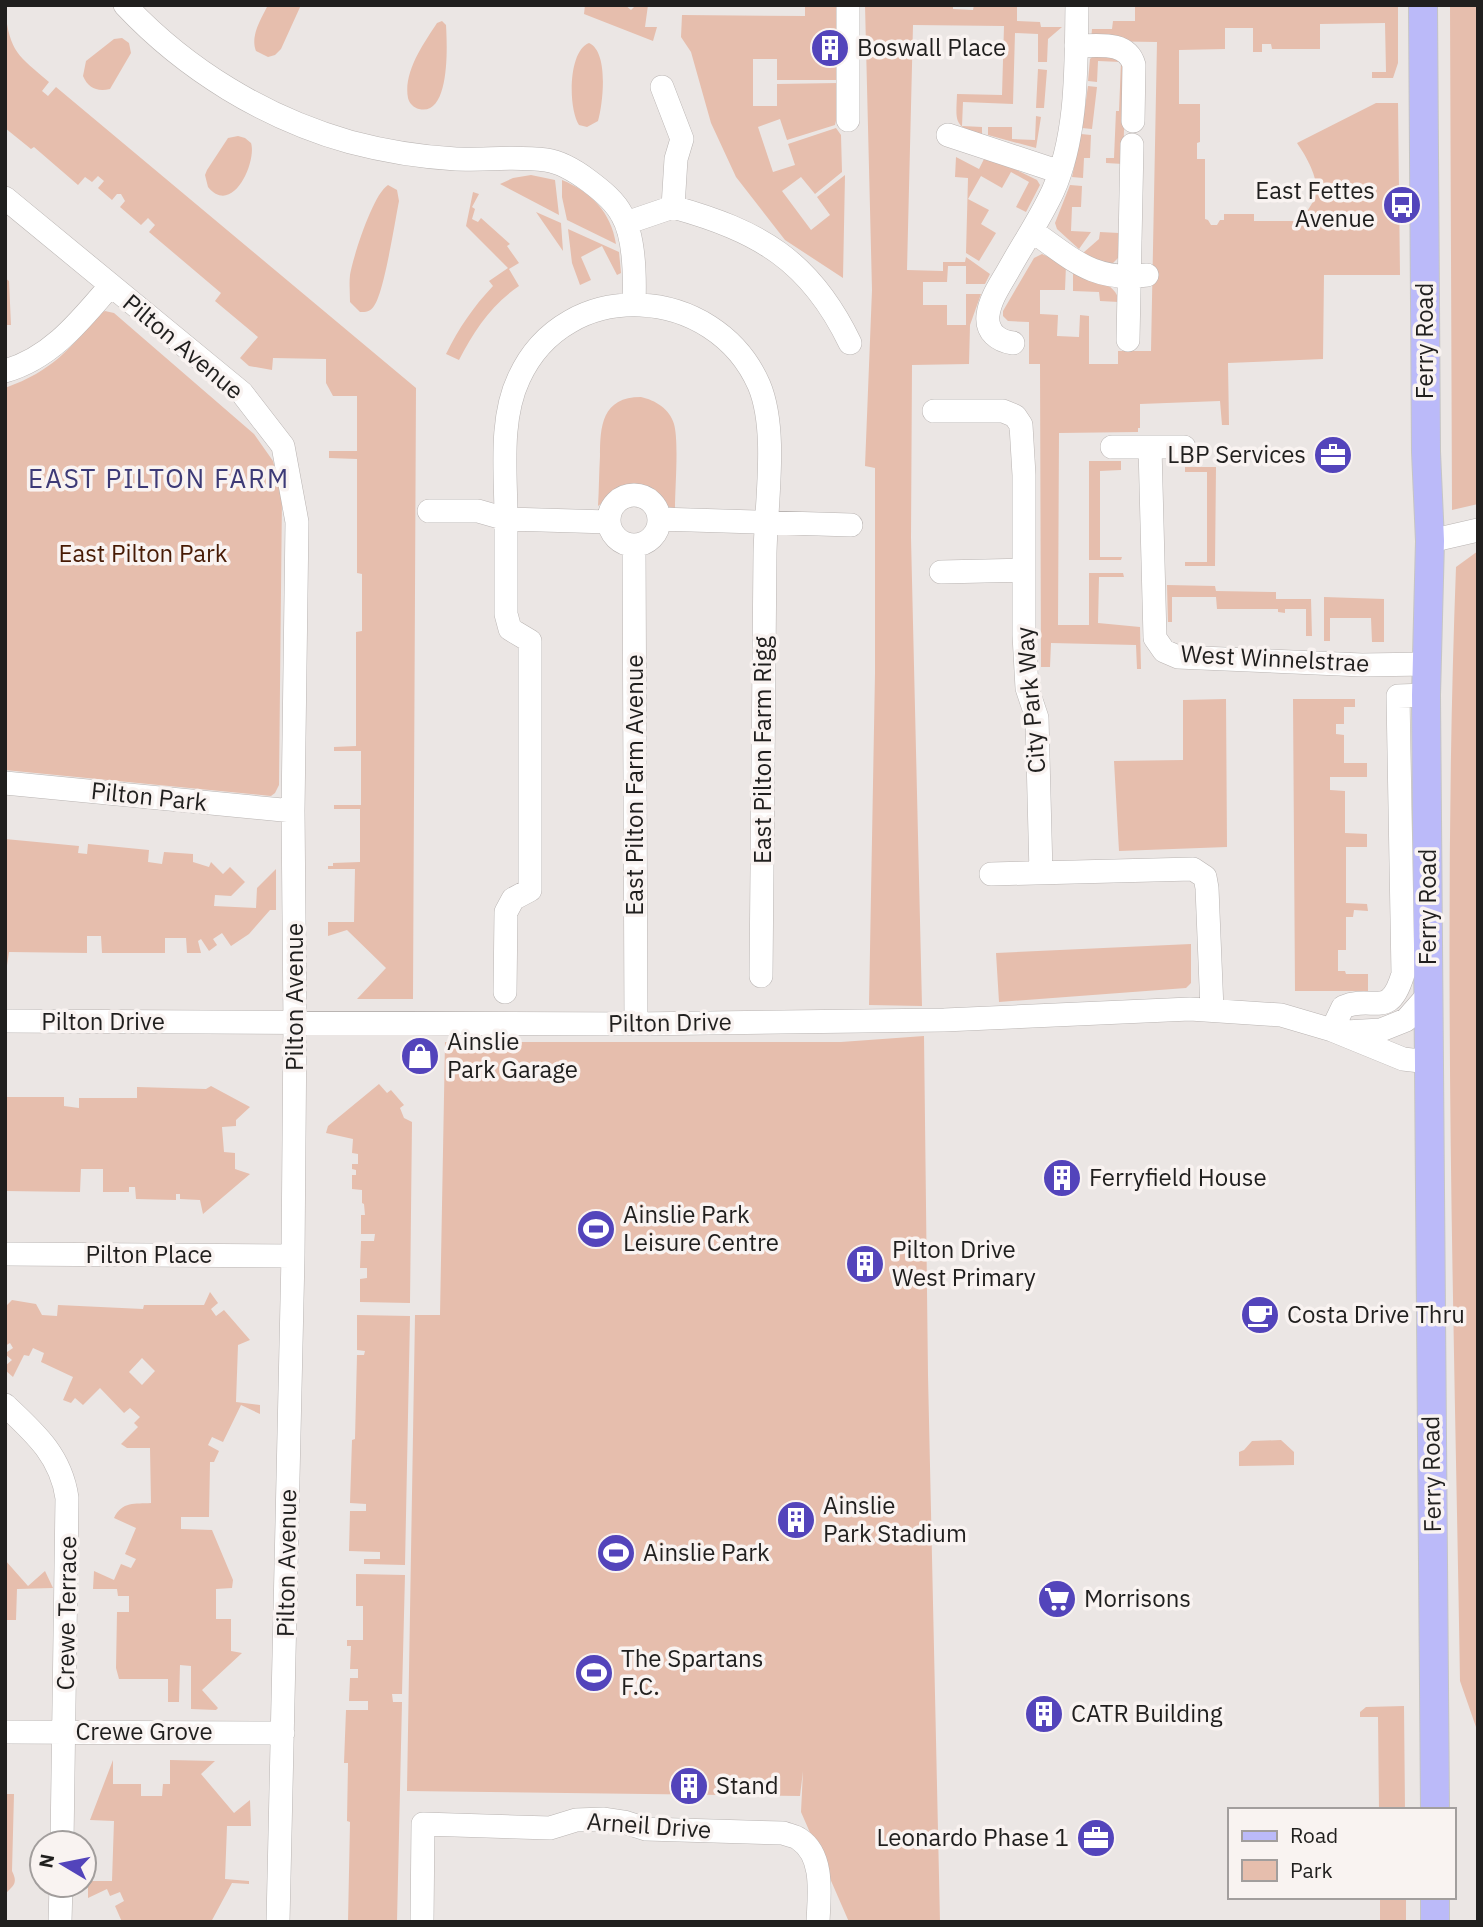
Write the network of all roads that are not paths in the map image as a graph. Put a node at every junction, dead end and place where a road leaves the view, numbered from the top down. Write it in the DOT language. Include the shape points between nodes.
graph roads {
  1 [pos="125,5"];
  2 [pos="848,5"];
  3 [pos="1077,5"];
  4 [pos="1423,5"];
  5 [pos="1076,46"];
  6 [pos="662,87"];
  7 [pos="848,120"];
  8 [pos="1133,121"];
  9 [pos="948,135"];
  10 [pos="1132,145"];
  11 [pos="1060,172"];
  12 [pos="5,198"];
  13 [pos="673,206"];
  14 [pos="626,223"];
  15 [pos="1032,231"];
  16 [pos="1138,276"];
  17 [pos="110,286"];
  18 [pos="634,304"];
  19 [pos="1128,340"];
  20 [pos="850,343"];
  21 [pos="1013,343"];
  22 [pos="5,371"];
  23 [pos="934,411"];
  24 [pos="1112,447"];
  25 [pos="1150,447"];
  26 [pos="1184,447"];
  27 [pos="429,511"];
  28 [pos="506,519"];
  29 [pos="659,519"];
  30 [pos="609,522"];
  31 [pos="767,524"];
  32 [pos="851,526"];
  33 [pos="1478,530"];
  34 [pos="1430,541"];
  35 [pos="634,545"];
  36 [pos="1024,570"];
  37 [pos="942,572"];
  38 [pos="1427,664"];
  39 [pos="1426,695"];
  40 [pos="5,783"];
  41 [pos="293,811"];
  42 [pos="1041,873"];
  43 [pos="992,874"];
  44 [pos="761,976"];
  45 [pos="505,992"];
  46 [pos="1428,995"];
  47 [pos="1212,1010"];
  48 [pos="5,1021"];
  49 [pos="295,1023"];
  50 [pos="636,1024"];
  51 [pos="1336,1031"];
  52 [pos="1429,1062"];
  53 [pos="5,1254"];
  54 [pos="293,1256"];
  55 [pos="5,1405"];
  56 [pos="5,1732"];
  57 [pos="65,1732"];
  58 [pos="283,1733"];
  59 [pos="1435,1808"];
  60 [pos="62,1829"];
  61 [pos="61,1899"];
  62 [pos="1435,1899"];
  63 [pos="60,1922"];
  64 [pos="278,1922"];
  65 [pos="422,1922"];
  66 [pos="818,1922"];
  67 [pos="1435,1922"];
  1 -- 14 [label="street" via="200,71 266,109 324,134 386,150 454,159 557,162 602,192"];
  2 -- 7 [label="street"];
  3 -- 5 [label="street"];
  4 -- 34 [label="main road, Ferry Road"];
  5 -- 8 [label="street" via="1127,51 1134,65"];
  5 -- 11 [label="street" via="1072,117"];
  6 -- 13 [label="street" via="682,139"];
  9 -- 11 [label="street"];
  10 -- 16 [label="street"];
  11 -- 15 [label="street"];
  12 -- 17 [label="street, Pilton Avenue"];
  13 -- 14 [label="street"];
  13 -- 20 [label="street" via="717,219 779,251 825,299"];
  14 -- 18 [label="street" via="635,276"];
  15 -- 16 [label="street" via="1090,270 1108,276"];
  15 -- 21 [label="street" via="988,313 993,334"];
  16 -- 19 [label="street"];
  17 -- 22 [label="street" via="49,350"];
  17 -- 41 [label="street, Pilton Avenue" via="242,393 283,446 297,522"];
  18 -- 28 [label="street, East Pilton Farm Rigg" via="595,310 566,323 524,368 508,414"];
  18 -- 31 [label="street, East Pilton Farm Rigg" via="699,320 725,338 747,363 763,396 768,423"];
  23 -- 36 [label="street, City Park Way" via="1003,411 1021,425"];
  24 -- 25 [label="street"];
  25 -- 26 [label="street"];
  25 -- 38 [label="street, West Winnelstrae" via="1155,638 1164,651 1178,657"];
  27 -- 28 [label="street" via="478,511"];
  28 -- 30 [label="street"];
  28 -- 45 [label="street, East Pilton Farm Rigg" via="508,623 530,642 530,890 513,899 506,912"];
  29 -- 30 [label="street" via="654,504 632,495 612,507"];
  29 -- 31 [label="street"];
  29 -- 35 [label="street" via="655,534"];
  30 -- 35 [label="street" via="614,536"];
  31 -- 32 [label="street"];
  31 -- 44 [label="street, East Pilton Farm Rigg"];
  33 -- 34 [label="street"];
  34 -- 38 [label="main road, Ferry Road"];
  35 -- 50 [label="street, East Pilton Farm Avenue"];
  36 -- 37 [label="street"];
  36 -- 42 [label="street, City Park Way" via="1027,688 1037,719"];
  38 -- 39 [label="main road, Ferry Road"];
  39 -- 46 [label="main road, Ferry Road"];
  39 -- 51 [label="street" via="1398,696 1403,974 1390,999 1343,1007"];
  40 -- 41 [label="street, Pilton Park"];
  41 -- 49 [label="street, Pilton Avenue"];
  42 -- 43 [label="street"];
  42 -- 47 [label="street" via="1193,869 1205,877"];
  46 -- 51 [label="street, Pilton Drive" via="1406,1020 1381,1030"];
  46 -- 52 [label="main road, Ferry Road"];
  47 -- 50 [label="street, Pilton Drive"];
  47 -- 51 [label="street, Pilton Drive" via="1281,1015"];
  48 -- 49 [label="street, Pilton Drive"];
  49 -- 50 [label="street, Pilton Drive"];
  49 -- 54 [label="street, Pilton Avenue"];
  51 -- 52 [label="street, Pilton Drive" via="1403,1059"];
  52 -- 59 [label="main road, Ferry Road"];
  53 -- 54 [label="street, Pilton Place"];
  54 -- 58 [label="street, Pilton Avenue"];
  55 -- 57 [label="street, Crewe Terrace" via="49,1449 66,1488"];
  56 -- 57 [label="street, Crewe Grove"];
  57 -- 58 [label="street, Crewe Grove"];
  57 -- 60 [label="street, Crewe Terrace"];
  58 -- 64 [label="street, Pilton Avenue"];
  61 -- 63 [label="street"];
  62 -- 67 [label="main road"];
  65 -- 66 [label="street, Arneil Drive" via="423,1824 550,1828 576,1820 604,1819 646,1829 783,1833 800,1839 819,1874"];
}
